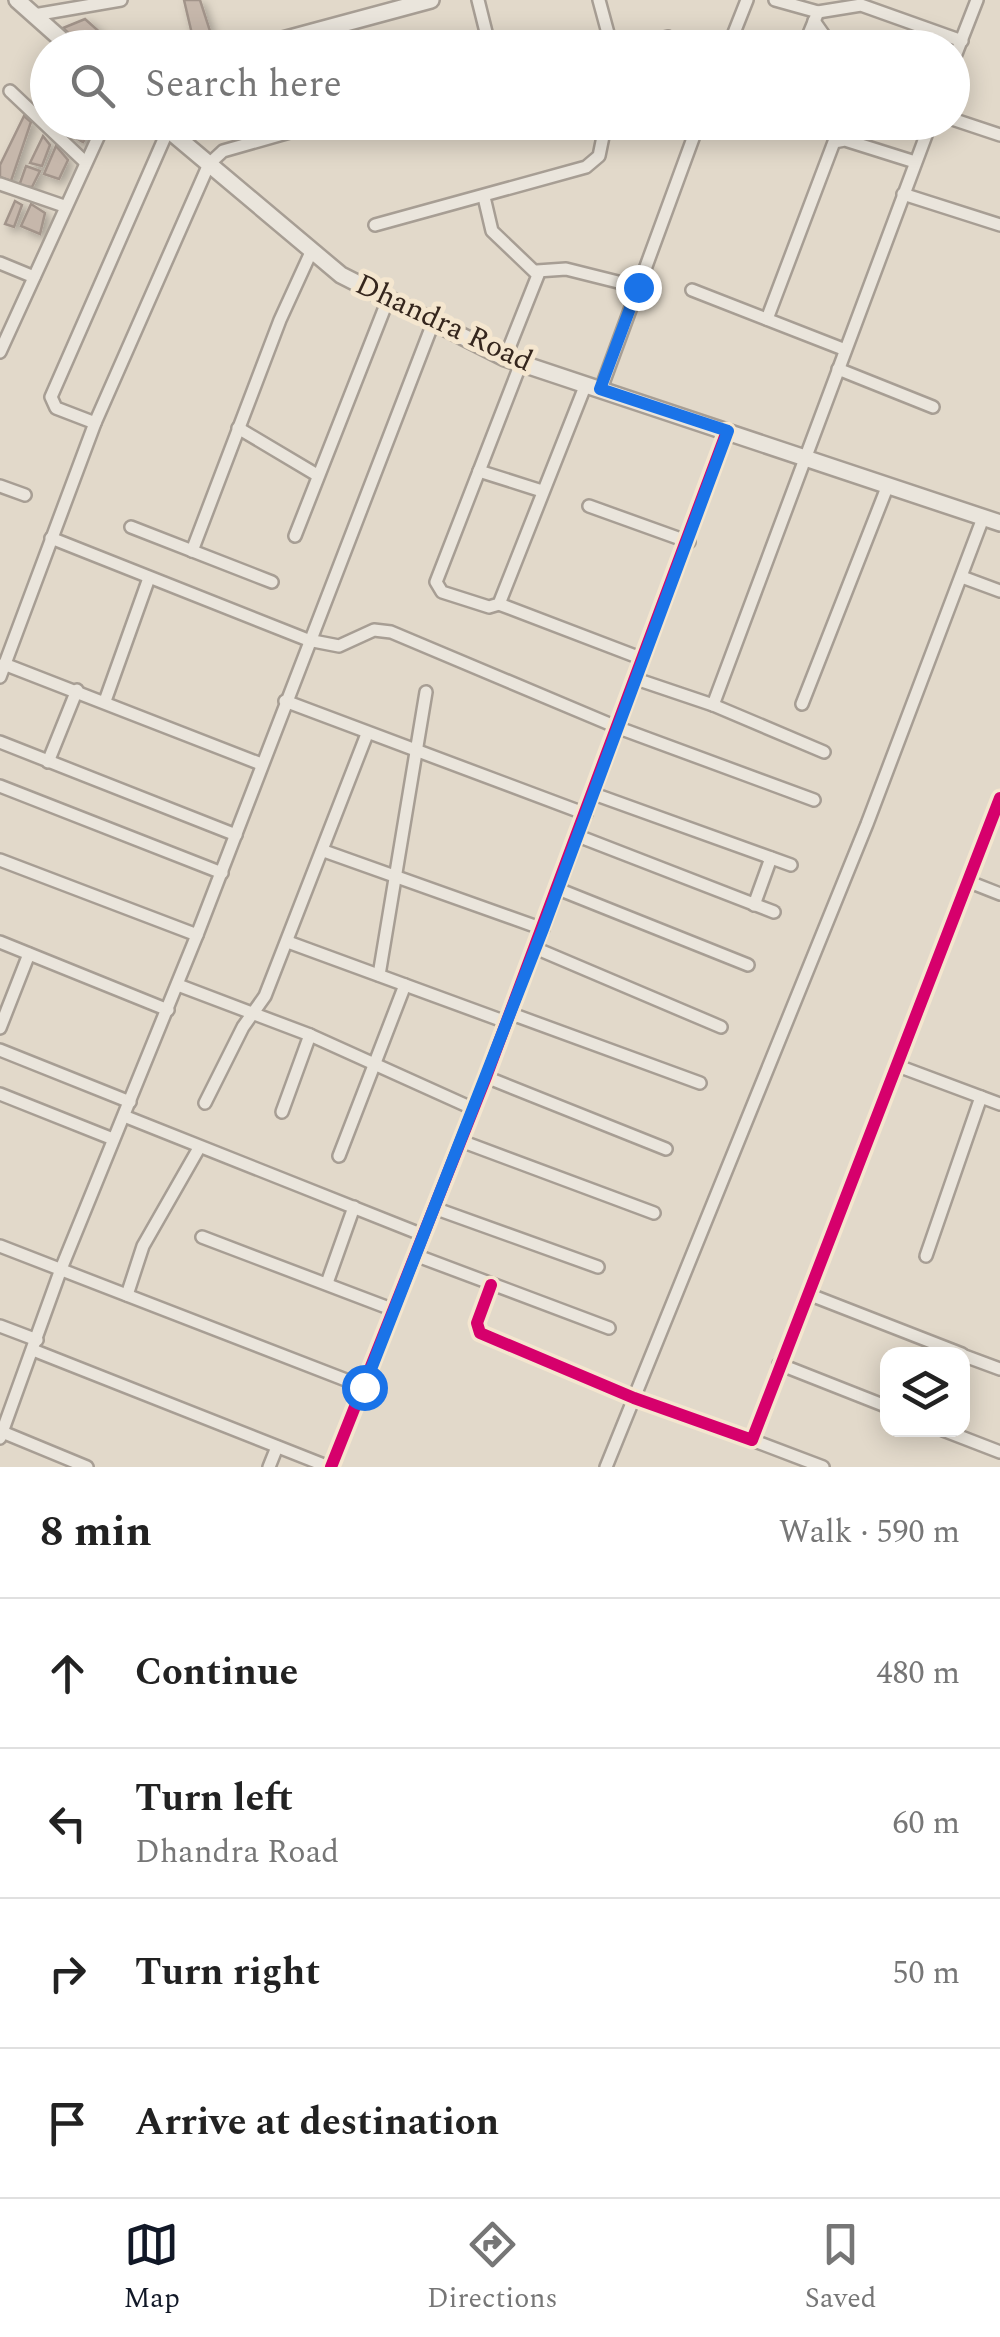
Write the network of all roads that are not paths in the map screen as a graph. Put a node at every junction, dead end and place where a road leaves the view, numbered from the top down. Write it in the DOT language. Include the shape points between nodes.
graph roads {
  1 [pos="17,0"];
  2 [pos="432,0"];
  3 [pos="478,0"];
  4 [pos="600,0"];
  5 [pos="747,0"];
  6 [pos="775,0"];
  7 [pos="977,0"];
  8 [pos="114,1"];
  9 [pos="378,7"];
  10 [pos="34,15"];
  11 [pos="816,17"];
  12 [pos="51,30"];
  13 [pos="308,30"];
  14 [pos="486,30"];
  15 [pos="608,30"];
  16 [pos="735,30"];
  17 [pos="810,30"];
  18 [pos="823,30"];
  19 [pos="933,30"];
  20 [pos="966,30"];
  21 [pos="10,91"];
  22 [pos="30,110"];
  23 [pos="970,125"];
  24 [pos="1000,135"];
  25 [pos="62,140"];
  26 [pos="95,140"];
  27 [pos="158,140"];
  28 [pos="181,140"];
  29 [pos="261,140"];
  30 [pos="603,140"];
  31 [pos="692,140"];
  32 [pos="923,140"];
  33 [pos="84,161"];
  34 [pos="915,162"];
  35 [pos="209,164"];
  36 [pos="0,184"];
  37 [pos="903,194"];
  38 [pos="484,197"];
  39 [pos="64,206"];
  40 [pos="375,225"];
  41 [pos="1000,225"];
  42 [pos="312,250"];
  43 [pos="0,263"];
  44 [pos="536,270"];
  45 [pos="34,277"];
  46 [pos="638,287"];
  47 [pos="692,290"];
  48 [pos="387,302"];
  49 [pos="766,319"];
  50 [pos="433,324"];
  51 [pos="1,344"];
  52 [pos="844,349"];
  53 [pos="513,361"];
  54 [pos="838,369"];
  55 [pos="593,386"];
  56 [pos="934,407"];
  57 [pos="96,422"];
  58 [pos="238,428"];
  59 [pos="728,431"];
  60 [pos="807,457"];
  61 [pos="479,471"];
  62 [pos="317,475"];
  63 [pos="888,485"];
  64 [pos="0,486"];
  65 [pos="542,491"];
  66 [pos="25,495"];
  67 [pos="589,506"];
  68 [pos="983,518"];
  69 [pos="1000,524"];
  70 [pos="131,527"];
  71 [pos="296,536"];
  72 [pos="51,538"];
  73 [pos="689,542"];
  74 [pos="192,551"];
  75 [pos="149,578"];
  76 [pos="962,578"];
  77 [pos="272,582"];
  78 [pos="1000,591"];
  79 [pos="499,604"];
  80 [pos="308,640"];
  81 [pos="643,659"];
  82 [pos="4,664"];
  83 [pos="0,677"];
  84 [pos="636,679"];
  85 [pos="77,690"];
  86 [pos="426,692"];
  87 [pos="105,701"];
  88 [pos="285,701"];
  89 [pos="802,704"];
  90 [pos="713,705"];
  91 [pos="619,728"];
  92 [pos="367,734"];
  93 [pos="0,742"];
  94 [pos="415,750"];
  95 [pos="824,752"];
  96 [pos="48,762"];
  97 [pos="262,764"];
  98 [pos="0,786"];
  99 [pos="594,794"];
  100 [pos="1000,798"];
  101 [pos="814,800"];
  102 [pos="586,814"];
  103 [pos="236,835"];
  104 [pos="578,836"];
  105 [pos="324,851"];
  106 [pos="771,858"];
  107 [pos="0,860"];
  108 [pos="791,865"];
  109 [pos="222,873"];
  110 [pos="395,875"];
  111 [pos="967,882"];
  112 [pos="558,889"];
  113 [pos="1000,894"];
  114 [pos="754,905"];
  115 [pos="774,912"];
  116 [pos="543,929"];
  117 [pos="197,935"];
  118 [pos="0,942"];
  119 [pos="288,942"];
  120 [pos="535,948"];
  121 [pos="30,954"];
  122 [pos="748,965"];
  123 [pos="378,975"];
  124 [pos="406,985"];
  125 [pos="178,986"];
  126 [pos="168,1010"];
  127 [pos="255,1013"];
  128 [pos="508,1018"];
  129 [pos="721,1027"];
  130 [pos="0,1028"];
  131 [pos="310,1035"];
  132 [pos="0,1050"];
  133 [pos="372,1063"];
  134 [pos="898,1066"];
  135 [pos="486,1077"];
  136 [pos="700,1082"];
  137 [pos="0,1094"];
  138 [pos="980,1096"];
  139 [pos="130,1102"];
  140 [pos="205,1103"];
  141 [pos="1000,1104"];
  142 [pos="474,1108"];
  143 [pos="282,1112"];
  144 [pos="124,1116"];
  145 [pos="113,1140"];
  146 [pos="461,1141"];
  147 [pos="199,1148"];
  148 [pos="666,1148"];
  149 [pos="340,1156"];
  150 [pos="354,1207"];
  151 [pos="434,1208"];
  152 [pos="654,1213"];
  153 [pos="424,1234"];
  154 [pos="202,1238"];
  155 [pos="0,1246"];
  156 [pos="415,1256"];
  157 [pos="926,1256"];
  158 [pos="598,1266"];
  159 [pos="61,1269"];
  160 [pos="327,1283"];
  161 [pos="491,1285"];
  162 [pos="127,1294"];
  163 [pos="808,1294"];
  164 [pos="394,1310"];
  165 [pos="0,1326"];
  166 [pos="608,1328"];
  167 [pos="35,1345"];
  168 [pos="944,1347"];
  169 [pos="970,1357"];
  170 [pos="779,1364"];
  171 [pos="1000,1369"];
  172 [pos="364,1387"];
  173 [pos="634,1398"];
  174 [pos="880,1405"];
  175 [pos="1,1434"];
  176 [pos="961,1437"];
  177 [pos="752,1440"];
  178 [pos="277,1447"];
  179 [pos="1000,1452"];
  180 [pos="87,1467"];
  181 [pos="269,1467"];
  182 [pos="330,1467"];
  183 [pos="606,1467"];
  184 [pos="823,1467"];
  1 -- 10 [label="street"];
  2 -- 9 [label="street"];
  3 -- 14 [label="street"];
  4 -- 15 [label="street"];
  5 -- 16 [label="street"];
  6 -- 11 [label="street"];
  7 -- 20 [label="street"];
  8 -- 10 [label="street"];
  9 -- 13 [label="street"];
  10 -- 12 [label="street"];
  11 -- 17 [label="street"];
  11 -- 18 [label="street"];
  11 -- 19 [label="street" via="861,5"];
  21 -- 22 [label="street"];
  23 -- 24 [label="street"];
  25 -- 33 [label="street"];
  26 -- 33 [label="street"];
  27 -- 57 [label="street" via="52,397 56,408"];
  28 -- 35 [label="street, Dhandra Road"];
  29 -- 35 [label="street" via="222,151"];
  30 -- 38 [label="street" via="594,162"];
  31 -- 46 [label="street"];
  32 -- 34 [label="street"];
  33 -- 39 [label="street"];
  34 -- 37 [label="street"];
  34 -- 49 [label="street" via="834,142"];
  35 -- 42 [label="street, Dhandra Road"];
  35 -- 57 [label="street"];
  36 -- 39 [label="street"];
  37 -- 41 [label="street"];
  37 -- 52 [label="street"];
  38 -- 40 [label="street"];
  38 -- 44 [label="street" via="492,231"];
  39 -- 45 [label="street"];
  42 -- 48 [label="street, Dhandra Road"];
  42 -- 58 [label="street"];
  43 -- 45 [label="street"];
  44 -- 46 [label="street" via="566,269"];
  44 -- 53 [label="street"];
  45 -- 51 [label="street"];
  46 -- 55 [label="street"];
  47 -- 49 [label="street"];
  48 -- 50 [label="street, Dhandra Road"];
  48 -- 62 [label="street"];
  49 -- 52 [label="street"];
  50 -- 53 [label="street, Dhandra Road"];
  50 -- 80 [label="street"];
  52 -- 54 [label="street"];
  53 -- 55 [label="street, Dhandra Road"];
  53 -- 61 [label="street"];
  54 -- 56 [label="street"];
  54 -- 60 [label="street"];
  55 -- 59 [label="street, Dhandra Road"];
  55 -- 65 [label="street"];
  57 -- 72 [label="street"];
  58 -- 62 [label="street"];
  58 -- 74 [label="street"];
  59 -- 60 [label="street, Dhandra Road"];
  59 -- 73 [label="street"];
  60 -- 63 [label="street, Dhandra Road"];
  60 -- 90 [label="street"];
  61 -- 65 [label="street"];
  61 -- 79 [label="street" via="436,585 490,608"];
  62 -- 71 [label="street"];
  63 -- 68 [label="street, Dhandra Road"];
  63 -- 89 [label="street"];
  64 -- 66 [label="street"];
  65 -- 79 [label="street"];
  67 -- 73 [label="street"];
  68 -- 69 [label="street, Dhandra Road"];
  68 -- 76 [label="street"];
  70 -- 74 [label="street"];
  72 -- 75 [label="street"];
  72 -- 82 [label="street"];
  73 -- 81 [label="street"];
  74 -- 77 [label="street"];
  75 -- 80 [label="street"];
  75 -- 87 [label="street"];
  76 -- 78 [label="street"];
  76 -- 173 [label="street"];
  79 -- 81 [label="street"];
  80 -- 88 [label="street"];
  80 -- 91 [label="street" via="346,645 384,630"];
  81 -- 84 [label="street"];
  82 -- 83 [label="street"];
  82 -- 85 [label="street"];
  84 -- 90 [label="street"];
  84 -- 91 [label="street"];
  85 -- 87 [label="street"];
  85 -- 96 [label="street"];
  86 -- 94 [label="street"];
  87 -- 97 [label="street"];
  88 -- 92 [label="street"];
  88 -- 97 [label="street"];
  90 -- 95 [label="street"];
  91 -- 99 [label="street"];
  91 -- 101 [label="street"];
  92 -- 94 [label="street"];
  92 -- 105 [label="street"];
  93 -- 96 [label="street"];
  94 -- 102 [label="street"];
  94 -- 110 [label="street"];
  96 -- 103 [label="street"];
  97 -- 103 [label="street"];
  98 -- 109 [label="street"];
  99 -- 102 [label="street"];
  99 -- 106 [label="street"];
  100 -- 111 [label="street"];
  102 -- 104 [label="street"];
  103 -- 109 [label="street"];
  104 -- 112 [label="street"];
  104 -- 114 [label="street"];
  105 -- 110 [label="street"];
  105 -- 119 [label="street"];
  106 -- 108 [label="street"];
  106 -- 114 [label="street"];
  107 -- 117 [label="street"];
  109 -- 117 [label="street"];
  110 -- 116 [label="street"];
  110 -- 123 [label="street"];
  111 -- 113 [label="street"];
  111 -- 134 [label="street"];
  112 -- 116 [label="street"];
  112 -- 122 [label="street"];
  114 -- 115 [label="street"];
  116 -- 120 [label="street"];
  117 -- 125 [label="street"];
  118 -- 121 [label="street"];
  119 -- 123 [label="street"];
  119 -- 127 [label="street"];
  120 -- 128 [label="street"];
  120 -- 129 [label="street"];
  121 -- 126 [label="street"];
  121 -- 130 [label="street"];
  123 -- 124 [label="street"];
  124 -- 128 [label="street"];
  124 -- 133 [label="street"];
  125 -- 126 [label="street"];
  125 -- 127 [label="street"];
  126 -- 139 [label="street"];
  127 -- 131 [label="street"];
  127 -- 140 [label="street"];
  128 -- 135 [label="street"];
  128 -- 136 [label="street"];
  131 -- 133 [label="street"];
  131 -- 143 [label="street"];
  132 -- 139 [label="street"];
  133 -- 142 [label="street"];
  133 -- 149 [label="street"];
  134 -- 138 [label="street"];
  134 -- 163 [label="street"];
  135 -- 142 [label="street"];
  135 -- 148 [label="street"];
  137 -- 145 [label="street"];
  138 -- 141 [label="street"];
  138 -- 157 [label="street"];
  139 -- 144 [label="street"];
  142 -- 146 [label="street"];
  144 -- 145 [label="street"];
  144 -- 147 [label="street"];
  145 -- 159 [label="street"];
  146 -- 151 [label="street"];
  146 -- 152 [label="street"];
  147 -- 150 [label="street"];
  147 -- 162 [label="street" via="144,1246"];
  150 -- 153 [label="street"];
  150 -- 160 [label="street"];
  151 -- 153 [label="street"];
  151 -- 158 [label="street"];
  153 -- 156 [label="street"];
  154 -- 160 [label="street"];
  155 -- 159 [label="street"];
  156 -- 161 [label="street"];
  156 -- 164 [label="street"];
  159 -- 162 [label="street"];
  159 -- 167 [label="street"];
  160 -- 164 [label="street"];
  161 -- 166 [label="street"];
  161 -- 173 [label="street" via="480,1333"];
  162 -- 172 [label="street"];
  163 -- 168 [label="street"];
  163 -- 170 [label="street"];
  164 -- 172 [label="street"];
  165 -- 167 [label="street"];
  167 -- 175 [label="street"];
  167 -- 178 [label="street"];
  169 -- 171 [label="street"];
  170 -- 174 [label="street"];
  170 -- 177 [label="street"];
  172 -- 182 [label="street"];
  173 -- 177 [label="street"];
  173 -- 183 [label="street"];
  175 -- 180 [label="street"];
  176 -- 179 [label="street"];
  177 -- 184 [label="street"];
  178 -- 181 [label="street"];
  178 -- 182 [label="street"];
}
